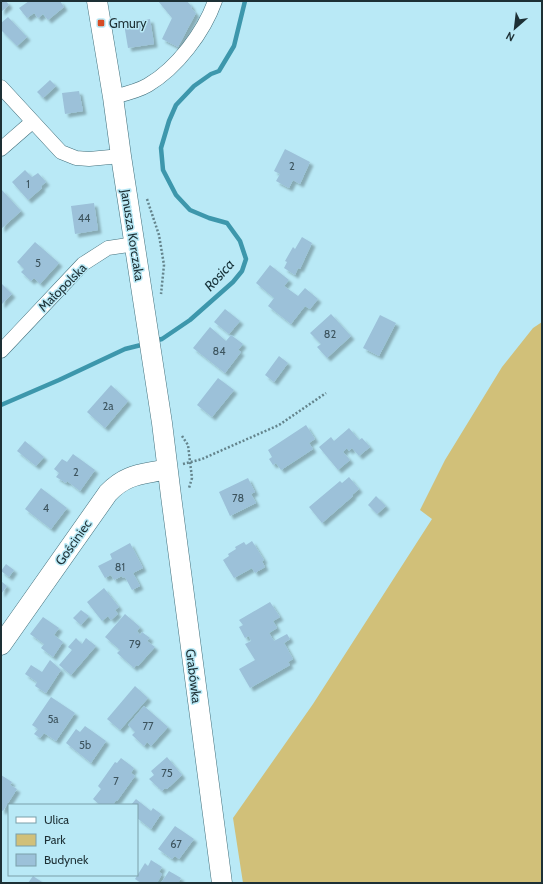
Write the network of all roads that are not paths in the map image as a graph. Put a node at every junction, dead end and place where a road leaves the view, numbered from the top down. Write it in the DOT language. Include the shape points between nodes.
graph roads {
  1 [pos="97,1"];
  2 [pos="215,1"];
  3 [pos="1,87"];
  4 [pos="113,97"];
  5 [pos="32,122"];
  6 [pos="1,149"];
  7 [pos="121,156"];
  8 [pos="134,244"];
  9 [pos="1,351"];
  10 [pos="168,469"];
  11 [pos="1,645"];
  12 [pos="222,883"];
  1 -- 4 [label="street, Janusza Korczaka"];
  2 -- 4 [label="street" via="199,32 162,76 127,94"];
  3 -- 5 [label="street"];
  4 -- 7 [label="street, Janusza Korczaka"];
  5 -- 6 [label="street"];
  5 -- 7 [label="street" via="61,152 76,158"];
  7 -- 8 [label="street, Janusza Korczaka"];
  8 -- 9 [label="street, Małopolska" via="108,248 83,264"];
  8 -- 10 [label="street, Janusza Korczaka"];
  10 -- 11 [label="street, Gościniec" via="129,477 108,493"];
  10 -- 12 [label="street, Grabówka"];
}
